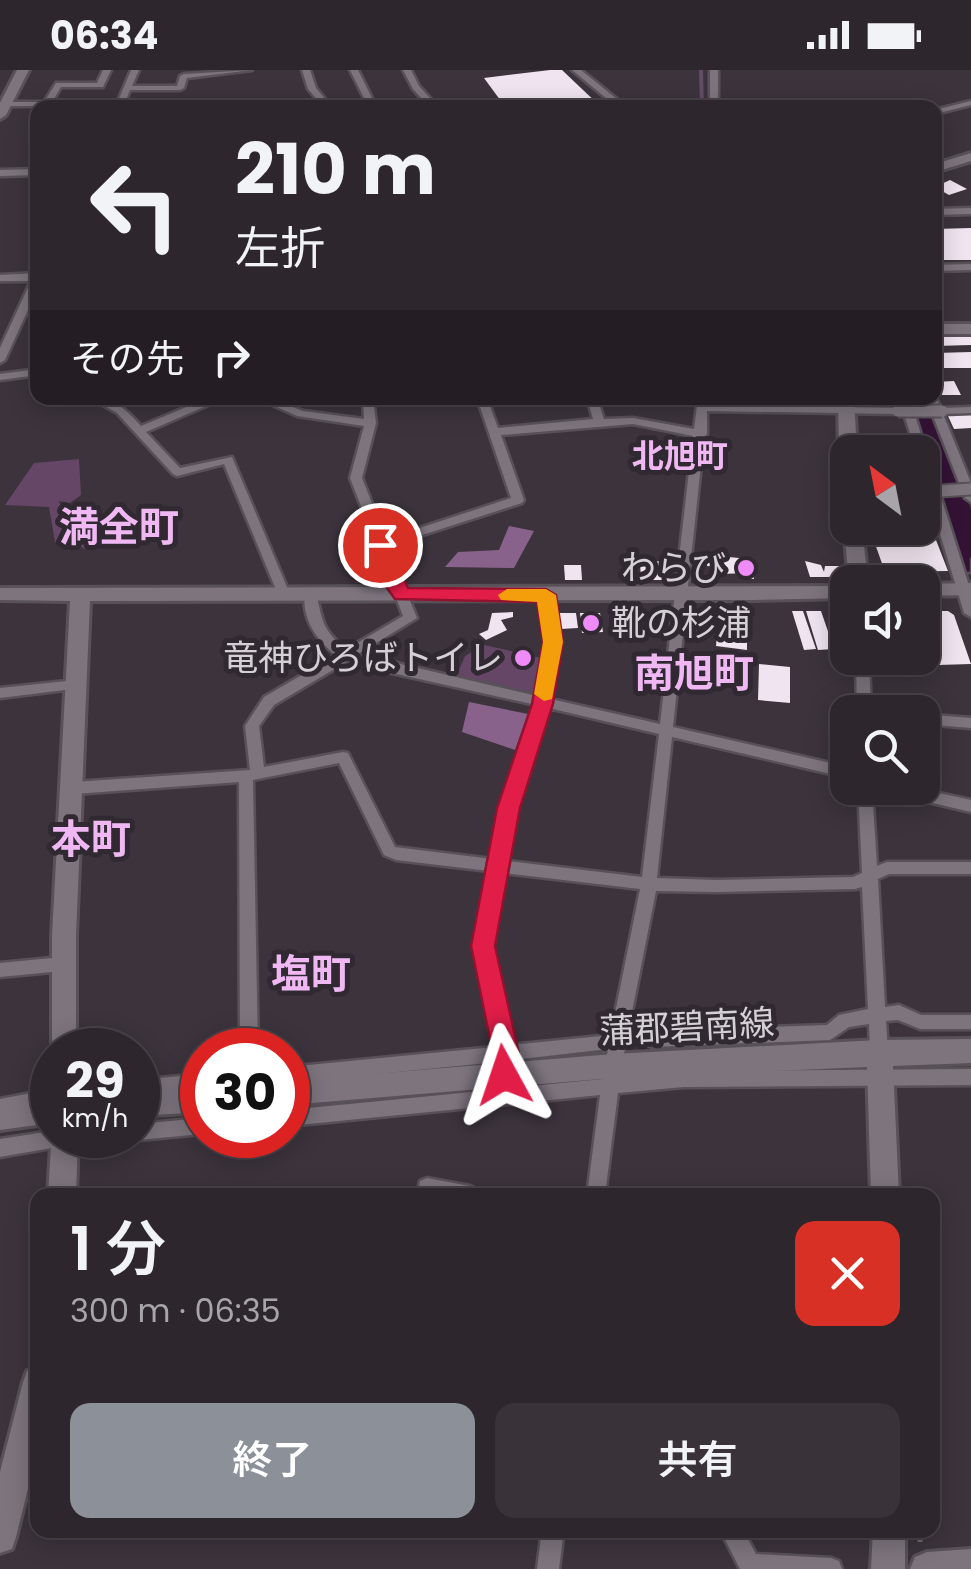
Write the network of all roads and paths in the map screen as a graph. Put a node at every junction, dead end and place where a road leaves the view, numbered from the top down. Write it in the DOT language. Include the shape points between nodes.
graph roads {
  1 [pos="23,70"];
  2 [pos="107,70"];
  3 [pos="134,70"];
  4 [pos="248,70"];
  5 [pos="306,70"];
  6 [pos="354,70"];
  7 [pos="407,70"];
  8 [pos="576,70"];
  9 [pos="714,70"];
  10 [pos="128,88"];
  11 [pos="50,100"];
  12 [pos="122,100"];
  13 [pos="322,100"];
  14 [pos="369,100"];
  15 [pos="428,100"];
  16 [pos="614,100"];
  17 [pos="714,100"];
  18 [pos="971,103"];
  19 [pos="30,106"];
  20 [pos="3,110"];
  21 [pos="942,110"];
  22 [pos="971,157"];
  23 [pos="942,166"];
  24 [pos="30,172"];
  25 [pos="0,173"];
  26 [pos="942,212"];
  27 [pos="971,212"];
  28 [pos="942,268"];
  29 [pos="971,268"];
  30 [pos="0,278"];
  31 [pos="30,278"];
  32 [pos="30,294"];
  33 [pos="942,329"];
  34 [pos="971,329"];
  35 [pos="0,360"];
  36 [pos="30,373"];
  37 [pos="0,377"];
  38 [pos="109,405"];
  39 [pos="200,405"];
  40 [pos="279,405"];
  41 [pos="369,405"];
  42 [pos="484,405"];
  43 [pos="594,405"];
  44 [pos="703,405"];
  45 [pos="846,405"];
  46 [pos="860,405"];
  47 [pos="934,405"];
  48 [pos="971,410"];
  49 [pos="903,411"];
  50 [pos="600,422"];
  51 [pos="370,423"];
  52 [pos="139,431"];
  53 [pos="493,432"];
  54 [pos="700,434"];
  55 [pos="847,435"];
  56 [pos="911,435"];
  57 [pos="971,489"];
  58 [pos="940,491"];
  59 [pos="971,498"];
  60 [pos="940,521"];
  61 [pos="380,545"];
  62 [pos="966,588"];
  63 [pos="940,589"];
  64 [pos="284,592"];
  65 [pos="310,593"];
  66 [pos="830,593"];
  67 [pos="0,594"];
  68 [pos="402,594"];
  69 [pos="546,595"];
  70 [pos="80,596"];
  71 [pos="680,597"];
  72 [pos="971,613"];
  73 [pos="344,657"];
  74 [pos="76,686"];
  75 [pos="0,693"];
  76 [pos="543,704"];
  77 [pos="940,720"];
  78 [pos="971,723"];
  79 [pos="664,733"];
  80 [pos="830,769"];
  81 [pos="252,775"];
  82 [pos="74,788"];
  83 [pos="940,799"];
  84 [pos="866,805"];
  85 [pos="971,806"];
  86 [pos="497,867"];
  87 [pos="971,868"];
  88 [pos="869,879"];
  89 [pos="650,884"];
  90 [pos="62,964"];
  91 [pos="0,970"];
  92 [pos="876,1015"];
  93 [pos="971,1022"];
  94 [pos="63,1028"];
  95 [pos="249,1028"];
  96 [pos="619,1038"];
  97 [pos="971,1051"];
  98 [pos="879,1052"];
  99 [pos="505,1064"];
  100 [pos="310,1074"];
  101 [pos="612,1077"];
  102 [pos="971,1077"];
  103 [pos="880,1080"];
  104 [pos="310,1090"];
  105 [pos="30,1102"];
  106 [pos="0,1108"];
  107 [pos="30,1115"];
  108 [pos="310,1115"];
  109 [pos="0,1118"];
  110 [pos="30,1143"];
  111 [pos="0,1148"];
  112 [pos="67,1158"];
  113 [pos="63,1188"];
  114 [pos="597,1188"];
  115 [pos="886,1188"];
  116 [pos="30,1420"];
  117 [pos="0,1537"];
  118 [pos="552,1538"];
  119 [pos="736,1538"];
  120 [pos="889,1538"];
  121 [pos="971,1566"];
  122 [pos="752,1567"];
  123 [pos="548,1569"];
  124 [pos="831,1569"];
  125 [pos="888,1569"];
  126 [pos="927,1569"];
  1 -- 20 [label="street"];
  2 -- 11 [label="street" via="100,85 59,85"];
  3 -- 10 [label="street"];
  4 -- 10 [label="street" via="184,76 180,88"];
  5 -- 13 [label="street"];
  6 -- 14 [label="street"];
  7 -- 15 [label="street"];
  8 -- 16 [label="street"];
  9 -- 17 [label="street"];
  10 -- 12 [label="street"];
  18 -- 21 [label="street"];
  19 -- 20 [label="street"];
  22 -- 23 [label="street"];
  24 -- 25 [label="street"];
  26 -- 27 [label="street"];
  28 -- 29 [label="street"];
  30 -- 31 [label="street"];
  32 -- 35 [label="street"];
  33 -- 34 [label="street"];
  36 -- 37 [label="street"];
  38 -- 52 [label="street"];
  39 -- 52 [label="street"];
  40 -- 51 [label="street"];
  41 -- 51 [label="street"];
  42 -- 53 [label="street"];
  43 -- 50 [label="street"];
  44 -- 54 [label="street"];
  45 -- 55 [label="street"];
  46 -- 49 [label="street"];
  47 -- 59 [label="street"];
  48 -- 49 [label="street, bridge"];
  49 -- 56 [label="street"];
  50 -- 53 [label="street"];
  50 -- 54 [label="street" via="633,420"];
  51 -- 61 [label="street" via="356,478"];
  52 -- 64 [label="street" via="178,472 228,459"];
  53 -- 61 [label="street" via="518,500"];
  54 -- 71 [label="street"];
  57 -- 58 [label="street, bridge"];
  60 -- 62 [label="street"];
  61 -- 68 [label="street"];
  62 -- 63 [label="street"];
  62 -- 72 [label="street"];
  64 -- 65 [label="street"];
  64 -- 70 [label="street"];
  65 -- 68 [label="street"];
  65 -- 73 [label="street" via="315,624"];
  66 -- 71 [label="street"];
  67 -- 70 [label="street"];
  68 -- 69 [label="street"];
  68 -- 73 [label="street" via="410,618"];
  69 -- 71 [label="street"];
  69 -- 76 [label="street" via="553,642"];
  70 -- 74 [label="street"];
  71 -- 79 [label="street"];
  73 -- 76 [label="street"];
  73 -- 81 [label="street" via="259,712 252,726"];
  74 -- 75 [label="street"];
  74 -- 82 [label="street"];
  76 -- 79 [label="street"];
  76 -- 86 [label="street"];
  77 -- 78 [label="street"];
  79 -- 80 [label="street"];
  79 -- 89 [label="street"];
  81 -- 82 [label="street"];
  81 -- 86 [label="street" via="343,757 388,851"];
  81 -- 95 [label="street"];
  82 -- 90 [label="street"];
  83 -- 85 [label="street"];
  84 -- 88 [label="street"];
  86 -- 89 [label="street"];
  86 -- 99 [label="street" via="483,946"];
  87 -- 88 [label="street" via="888,868"];
  88 -- 89 [label="street"];
  88 -- 92 [label="street"];
  89 -- 96 [label="street"];
  90 -- 91 [label="street"];
  90 -- 94 [label="street"];
  92 -- 93 [label="street"];
  92 -- 96 [label="street" via="845,1020 830,1032 652,1039 646,1030"];
  92 -- 98 [label="street"];
  96 -- 99 [label="street"];
  96 -- 101 [label="street"];
  97 -- 98 [label="street, 蒲郡碧南線"];
  98 -- 101 [label="street, 蒲郡碧南線"];
  98 -- 103 [label="street"];
  99 -- 100 [label="street"];
  99 -- 101 [label="street, 蒲郡碧南線"];
  99 -- 104 [label="street, 蒲郡碧南線"];
  101 -- 103 [label="street"];
  101 -- 108 [label="street"];
  101 -- 114 [label="street"];
  102 -- 103 [label="street"];
  103 -- 115 [label="street"];
  105 -- 106 [label="street"];
  107 -- 109 [label="street"];
  110 -- 111 [label="street"];
  112 -- 113 [label="street"];
  116 -- 117 [label="street"];
  118 -- 123 [label="street"];
  119 -- 122 [label="street"];
  120 -- 125 [label="street"];
  121 -- 126 [label="street"];
  122 -- 124 [label="street"];
}
